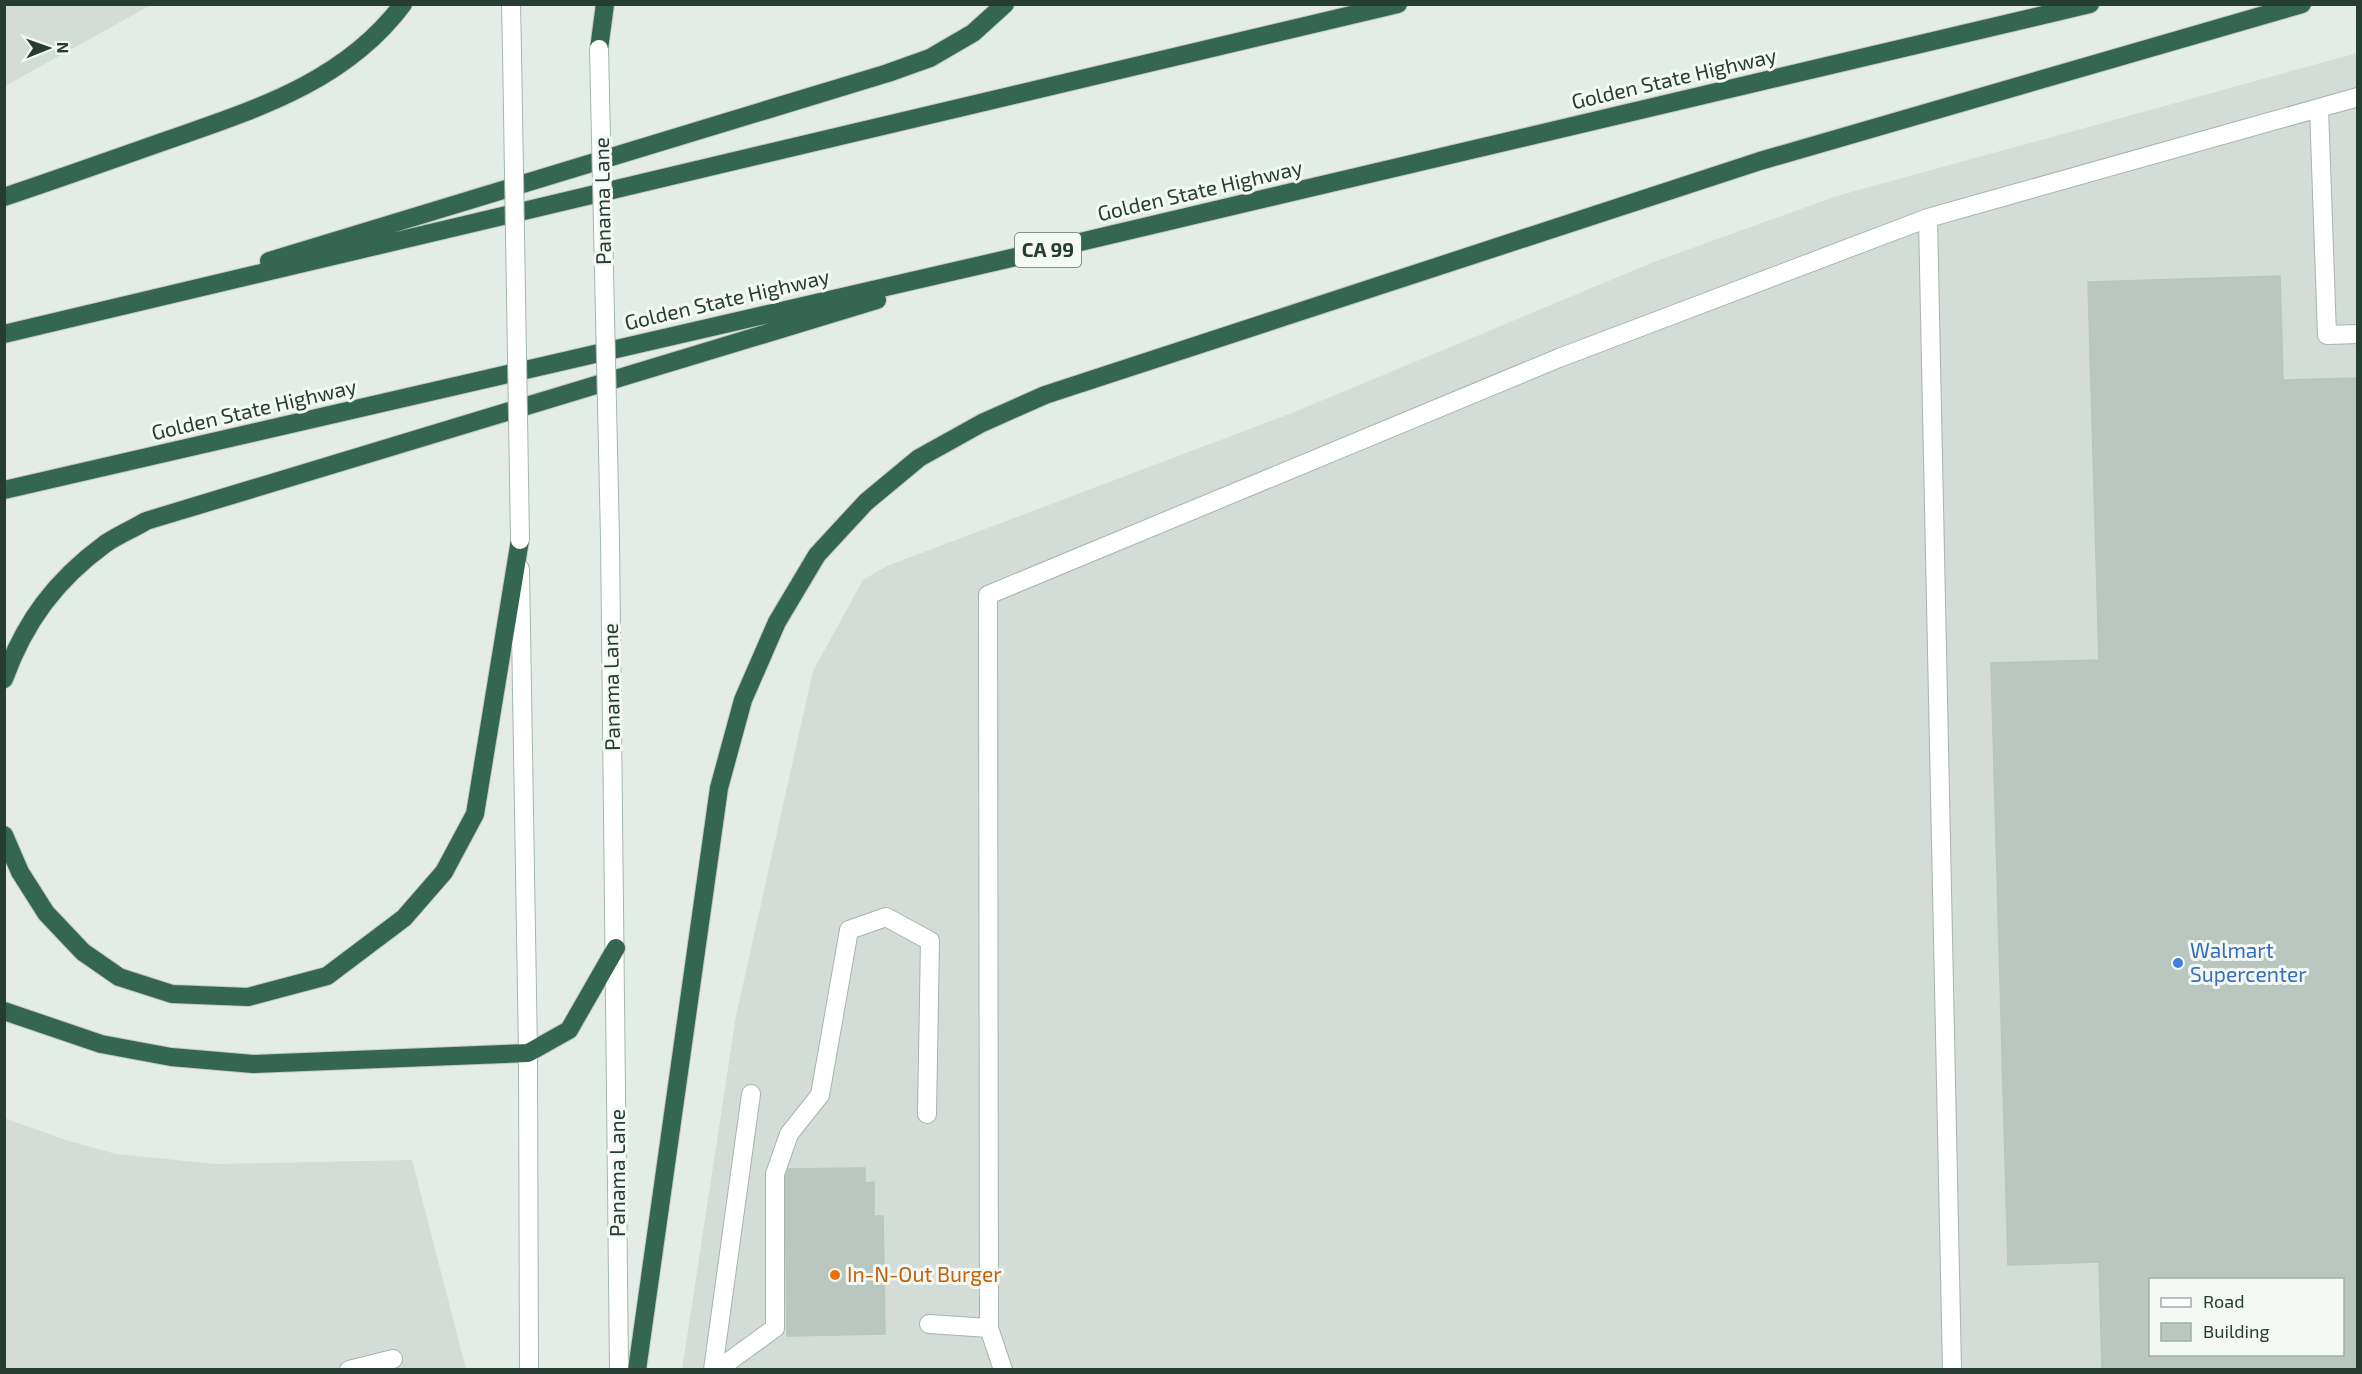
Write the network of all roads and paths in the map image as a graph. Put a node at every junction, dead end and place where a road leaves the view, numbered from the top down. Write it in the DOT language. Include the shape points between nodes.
graph roads {
  1 [pos="403,4"];
  2 [pos="511,4"];
  3 [pos="598,4"];
  4 [pos="605,4"];
  5 [pos="1005,4"];
  6 [pos="1398,4"];
  7 [pos="2090,4"];
  8 [pos="2302,4"];
  9 [pos="599,49"];
  10 [pos="2358,97"];
  11 [pos="2319,108"];
  12 [pos="4,197"];
  13 [pos="1929,218"];
  14 [pos="1042,251"];
  15 [pos="96,313"];
  16 [pos="4,334"];
  17 [pos="2358,334"];
  18 [pos="4,490"];
  19 [pos="519,540"];
  20 [pos="4,679"];
  21 [pos="4,835"];
  22 [pos="616,948"];
  23 [pos="4,1011"];
  24 [pos="528,1053"];
  25 [pos="751,1094"];
  26 [pos="927,1114"];
  27 [pos="929,1324"];
  28 [pos="989,1328"];
  29 [pos="393,1359"];
  30 [pos="349,1370"];
  31 [pos="529,1370"];
  32 [pos="619,1370"];
  33 [pos="636,1370"];
  34 [pos="715,1370"];
  35 [pos="1003,1370"];
  36 [pos="1952,1370"];
  1 -- 12 [label="highway" via="353,55 304,88 255,110"];
  2 -- 19 [label="main road, bridge"];
  3 -- 9 [label="main road, Panama Lane"];
  4 -- 9 [label="highway"];
  5 -- 15 [label="highway" via="973,33 930,58 888,73"];
  6 -- 15 [label="highway"];
  7 -- 14 [label="highway, Golden State Highway / CA 99"];
  8 -- 33 [label="highway" via="1782,154 1046,395 982,423 919,458 866,502 817,555 777,622 743,700 719,788"];
  9 -- 22 [label="main road, Panama Lane, bridge"];
  10 -- 11 [label="main road"];
  11 -- 13 [label="main road"];
  11 -- 17 [label="main road" via="2327,335"];
  13 -- 28 [label="main road" via="1559,358 988,596"];
  13 -- 36 [label="main road"];
  14 -- 18 [label="highway, Golden State Highway / CA 99"];
  14 -- 20 [label="highway" via="146,521 107,542 69,573 37,610 15,648"];
  15 -- 16 [label="highway"];
  19 -- 21 [label="highway" via="475,814 444,872 404,918 327,976 248,997 172,994 119,977 83,952 46,913 20,872"];
  19 -- 24 [label="main road"];
  22 -- 24 [label="highway" via="569,1030"];
  22 -- 32 [label="main road, Panama Lane"];
  23 -- 24 [label="highway" via="101,1044 171,1057 253,1064"];
  24 -- 31 [label="main road"];
  25 -- 34 [label="main road"];
  26 -- 34 [label="main road" via="930,941 886,917 849,930 820,1095 789,1134 775,1174 775,1328"];
  27 -- 28 [label="main road"];
  28 -- 35 [label="main road"];
  29 -- 30 [label="main road"];
}
